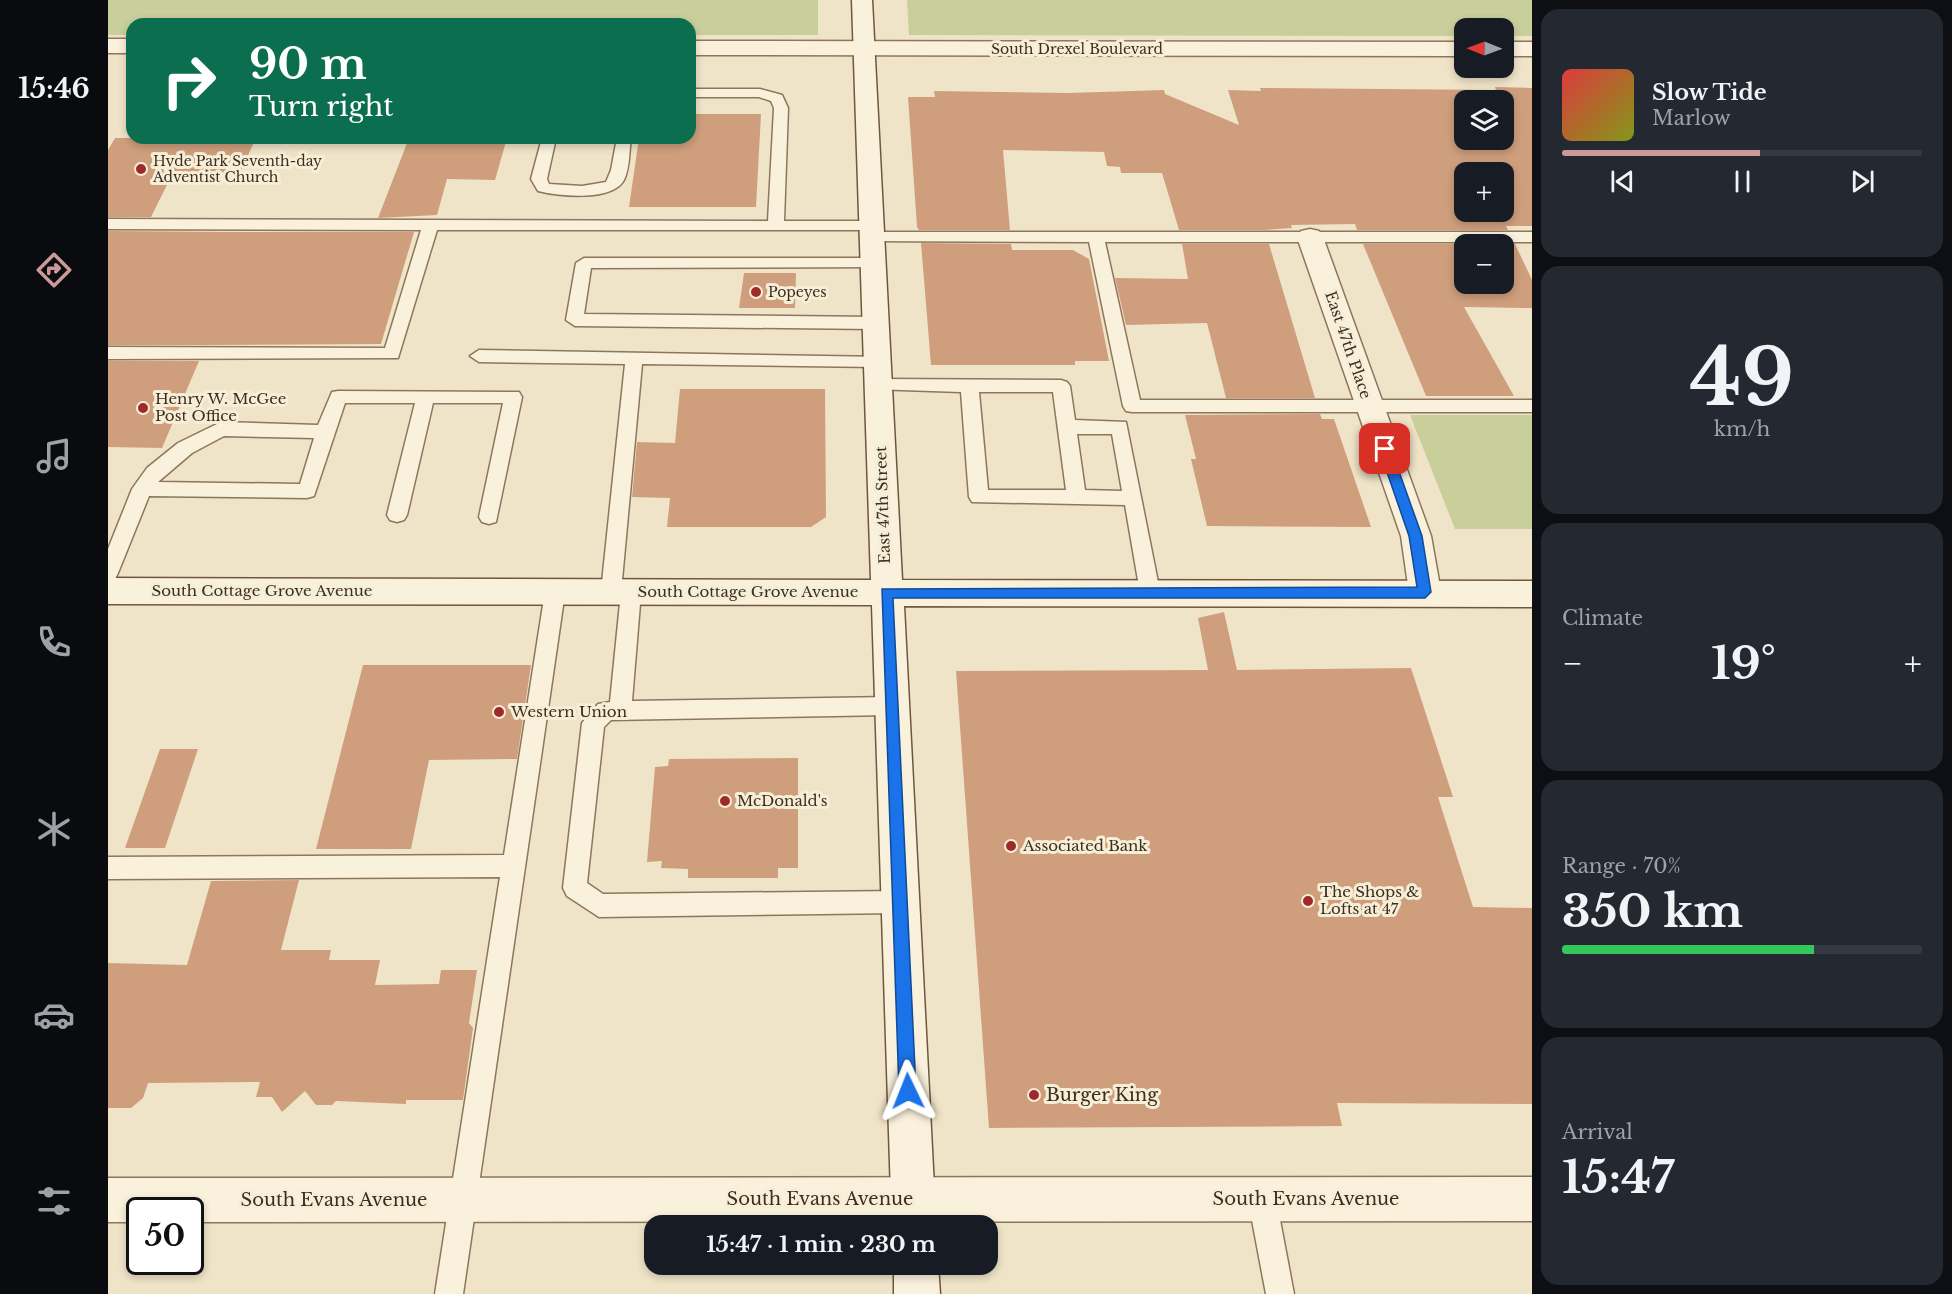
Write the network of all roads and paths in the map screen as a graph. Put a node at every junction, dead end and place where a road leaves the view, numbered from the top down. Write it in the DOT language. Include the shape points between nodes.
graph roads {
  1 [pos="862,0"];
  2 [pos="696,48"];
  3 [pos="864,49"];
  4 [pos="1454,49"];
  5 [pos="1514,49"];
  6 [pos="1532,49"];
  7 [pos="696,93"];
  8 [pos="548,144"];
  9 [pos="623,144"];
  10 [pos="108,224"];
  11 [pos="431,224"];
  12 [pos="776,225"];
  13 [pos="872,231"];
  14 [pos="1096,237"];
  15 [pos="1310,237"];
  16 [pos="1527,237"];
  17 [pos="1532,257"];
  18 [pos="873,263"];
  19 [pos="876,323"];
  20 [pos="108,353"];
  21 [pos="479,356"];
  22 [pos="634,359"];
  23 [pos="878,373"];
  24 [pos="969,385"];
  25 [pos="426,397"];
  26 [pos="1370,406"];
  27 [pos="1532,406"];
  28 [pos="1067,427"];
  29 [pos="325,432"];
  30 [pos="142,489"];
  31 [pos="1077,498"];
  32 [pos="1132,498"];
  33 [pos="397,514"];
  34 [pos="489,517"];
  35 [pos="108,573"];
  36 [pos="108,591"];
  37 [pos="555,592"];
  38 [pos="621,592"];
  39 [pos="886,592"];
  40 [pos="1150,592"];
  41 [pos="1425,592"];
  42 [pos="1532,594"];
  43 [pos="891,706"];
  44 [pos="620,709"];
  45 [pos="513,866"];
  46 [pos="108,867"];
  47 [pos="900,902"];
  48 [pos="1262,1199"];
  49 [pos="1532,1199"];
  50 [pos="108,1200"];
  51 [pos="464,1200"];
  52 [pos="914,1212"];
  53 [pos="916,1275"];
  54 [pos="449,1294"];
  55 [pos="917,1294"];
  56 [pos="1280,1294"];
  1 -- 3 [label="main road, East 47th Street"];
  2 -- 3 [label="main road, South Drexel Boulevard"];
  3 -- 4 [label="main road, South Drexel Boulevard"];
  3 -- 13 [label="main road, East 47th Street"];
  5 -- 6 [label="main road"];
  7 -- 12 [label="lane" via="760,93 777,98 781,108"];
  8 -- 9 [label="lane" via="539,179 543,188 596,190 609,188 615,182"];
  10 -- 11 [label="lane"];
  11 -- 12 [label="lane"];
  11 -- 20 [label="lane" via="392,354"];
  12 -- 13 [label="lane"];
  13 -- 14 [label="lane"];
  13 -- 18 [label="main road, East 47th Street"];
  14 -- 15 [label="lane"];
  14 -- 26 [label="lane" via="1132,406"];
  15 -- 16 [label="lane"];
  15 -- 26 [label="main road, East 47th Place"];
  16 -- 17 [label="lane"];
  18 -- 19 [label="main road, East 47th Street"];
  18 -- 19 [label="lane" via="585,263 575,320"];
  19 -- 23 [label="main road, East 47th Street"];
  21 -- 22 [label="lane"];
  22 -- 23 [label="lane"];
  22 -- 38 [label="lane"];
  23 -- 24 [label="lane"];
  23 -- 39 [label="main road, East 47th Street"];
  24 -- 28 [label="lane" via="1061,386"];
  24 -- 31 [label="lane" via="979,497"];
  25 -- 29 [label="lane" via="338,397"];
  25 -- 33 [label="lane"];
  25 -- 34 [label="lane" via="513,397"];
  26 -- 27 [label="lane"];
  26 -- 41 [label="main road, East 47th Place" via="1416,536"];
  28 -- 31 [label="lane"];
  28 -- 32 [label="lane" via="1120,427"];
  29 -- 30 [label="lane" via="221,429 185,448 154,473"];
  29 -- 30 [label="lane" via="307,491"];
  30 -- 35 [label="lane"];
  31 -- 32 [label="lane"];
  32 -- 40 [label="lane"];
  36 -- 37 [label="main road, South Cottage Grove Avenue"];
  37 -- 38 [label="main road, South Cottage Grove Avenue"];
  37 -- 45 [label="lane"];
  38 -- 39 [label="main road, South Cottage Grove Avenue"];
  38 -- 44 [label="lane"];
  39 -- 40 [label="main road, South Cottage Grove Avenue"];
  39 -- 43 [label="main road, East 47th Street"];
  40 -- 41 [label="main road, South Cottage Grove Avenue"];
  41 -- 42 [label="main road, South Cottage Grove Avenue"];
  43 -- 44 [label="lane"];
  43 -- 47 [label="main road, East 47th Street"];
  44 -- 47 [label="lane" via="606,711 593,723 575,888 587,899 599,906"];
  45 -- 46 [label="lane"];
  45 -- 51 [label="lane"];
  47 -- 52 [label="main road, East 47th Street"];
  48 -- 49 [label="main road, South Evans Avenue"];
  48 -- 52 [label="main road, South Evans Avenue"];
  48 -- 56 [label="lane"];
  50 -- 51 [label="main road, South Evans Avenue"];
  51 -- 52 [label="main road, South Evans Avenue"];
  51 -- 54 [label="lane"];
  53 -- 55 [label="main road"];
}
